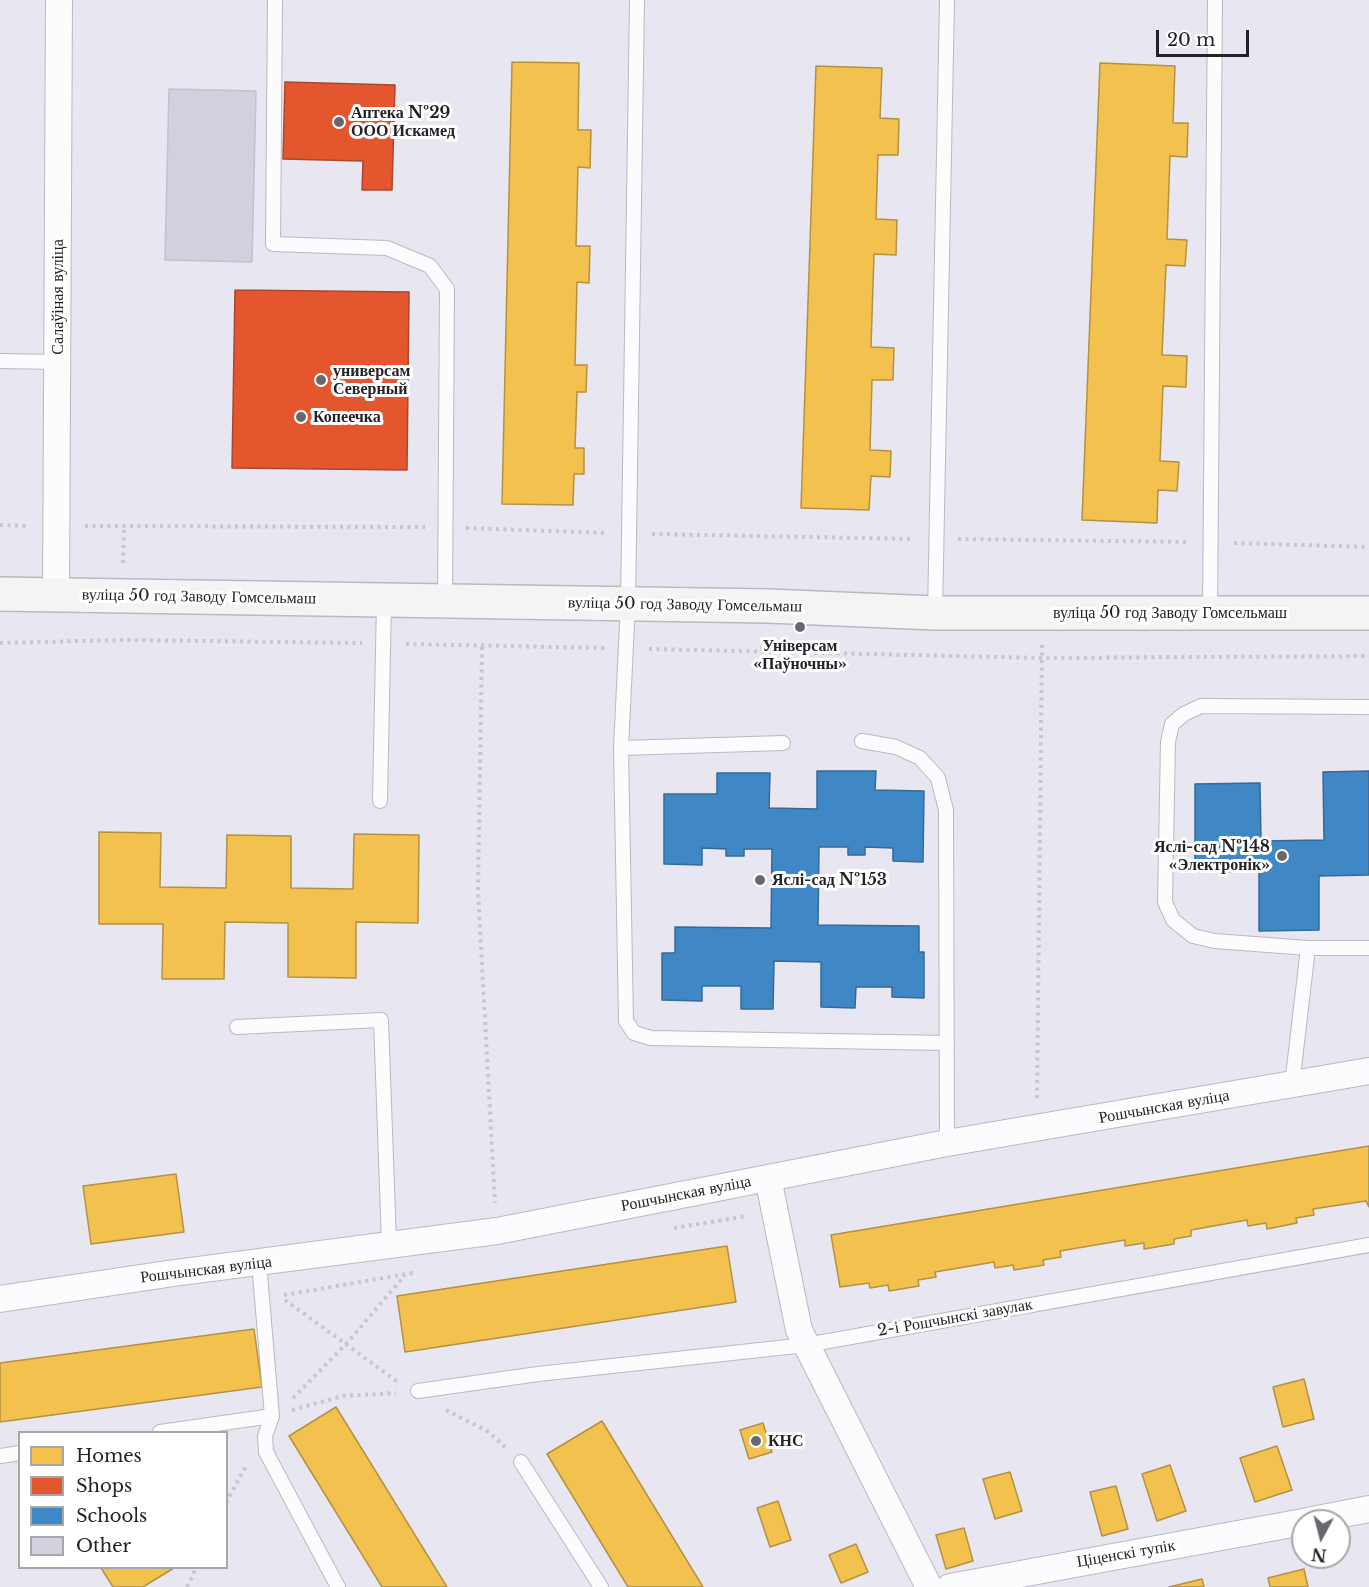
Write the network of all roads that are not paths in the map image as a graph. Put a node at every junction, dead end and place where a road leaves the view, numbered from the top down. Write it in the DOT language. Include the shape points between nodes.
graph roads {
  1 [pos="59,0"];
  2 [pos="275,0"];
  3 [pos="637,0"];
  4 [pos="947,0"];
  5 [pos="1215,0"];
  6 [pos="0,361"];
  7 [pos="57,362"];
  8 [pos="0,594"];
  9 [pos="56,594"];
  10 [pos="384,600"];
  11 [pos="445,602"];
  12 [pos="628,604"];
  13 [pos="1210,612"];
  14 [pos="935,613"];
  15 [pos="1369,613"];
  16 [pos="1369,707"];
  17 [pos="862,741"];
  18 [pos="783,743"];
  19 [pos="621,748"];
  20 [pos="381,801"];
  21 [pos="1308,948"];
  22 [pos="1369,948"];
  23 [pos="237,1027"];
  24 [pos="947,1043"];
  25 [pos="1369,1071"];
  26 [pos="1292,1085"];
  27 [pos="946,1143"];
  28 [pos="768,1178"];
  29 [pos="389,1244"];
  30 [pos="1369,1245"];
  31 [pos="260,1274"];
  32 [pos="0,1299"];
  33 [pos="806,1345"];
  34 [pos="418,1392"];
  35 [pos="273,1416"];
  36 [pos="167,1431"];
  37 [pos="18,1453"];
  38 [pos="0,1456"];
  39 [pos="521,1461"];
  40 [pos="1369,1509"];
  41 [pos="1351,1512"];
  42 [pos="1291,1524"];
  43 [pos="338,1587"];
  44 [pos="601,1587"];
  45 [pos="929,1587"];
  46 [pos="950,1587"];
  1 -- 7 [label="street, Салаўіная вуліца"];
  2 -- 11 [label="lane" via="273,244 387,248 430,266 447,289"];
  3 -- 12 [label="lane"];
  4 -- 14 [label="lane"];
  5 -- 13 [label="lane"];
  6 -- 7 [label="lane"];
  7 -- 9 [label="street, Салаўіная вуліца"];
  8 -- 9 [label="street, вуліца 50 год Заводу Гомсельмаш"];
  9 -- 10 [label="street, вуліца 50 год Заводу Гомсельмаш"];
  10 -- 11 [label="street, вуліца 50 год Заводу Гомсельмаш"];
  10 -- 20 [label="lane"];
  11 -- 12 [label="street, вуліца 50 год Заводу Гомсельмаш"];
  12 -- 14 [label="street, вуліца 50 год Заводу Гомсельмаш"];
  12 -- 19 [label="lane"];
  13 -- 14 [label="street, вуліца 50 год Заводу Гомсельмаш"];
  13 -- 15 [label="street, вуліца 50 год Заводу Гомсельмаш"];
  16 -- 21 [label="lane" via="1201,706 1172,724 1168,742 1165,902 1173,920 1193,936 1204,939"];
  17 -- 24 [label="lane" via="896,747 920,758 938,778 946,810"];
  18 -- 19 [label="lane"];
  19 -- 24 [label="lane" via="624,997 626,1021 634,1033 651,1038"];
  21 -- 22 [label="lane"];
  21 -- 26 [label="lane"];
  23 -- 29 [label="lane" via="381,1020"];
  24 -- 27 [label="lane"];
  25 -- 26 [label="street, Рошчынская вуліца"];
  26 -- 27 [label="street, Рошчынская вуліца"];
  27 -- 28 [label="street, Рошчынская вуліца"];
  28 -- 29 [label="street, Рошчынская вуліца" via="497,1231"];
  28 -- 33 [label="street" via="799,1330"];
  29 -- 31 [label="street, Рошчынская вуліца"];
  30 -- 33 [label="lane, 2-і Рошчынскі завулак"];
  31 -- 32 [label="street, Рошчынская вуліца"];
  31 -- 35 [label="lane"];
  33 -- 34 [label="lane, 2-і Рошчынскі завулак" via="538,1374"];
  33 -- 45 [label="street"];
  35 -- 36 [label="lane"];
  35 -- 43 [label="lane" via="265,1436 266,1452"];
  37 -- 38 [label="lane"];
  39 -- 44 [label="lane"];
  40 -- 41 [label="street, Ціценскі тупік"];
  42 -- 46 [label="street, Ціценскі тупік"];
}
